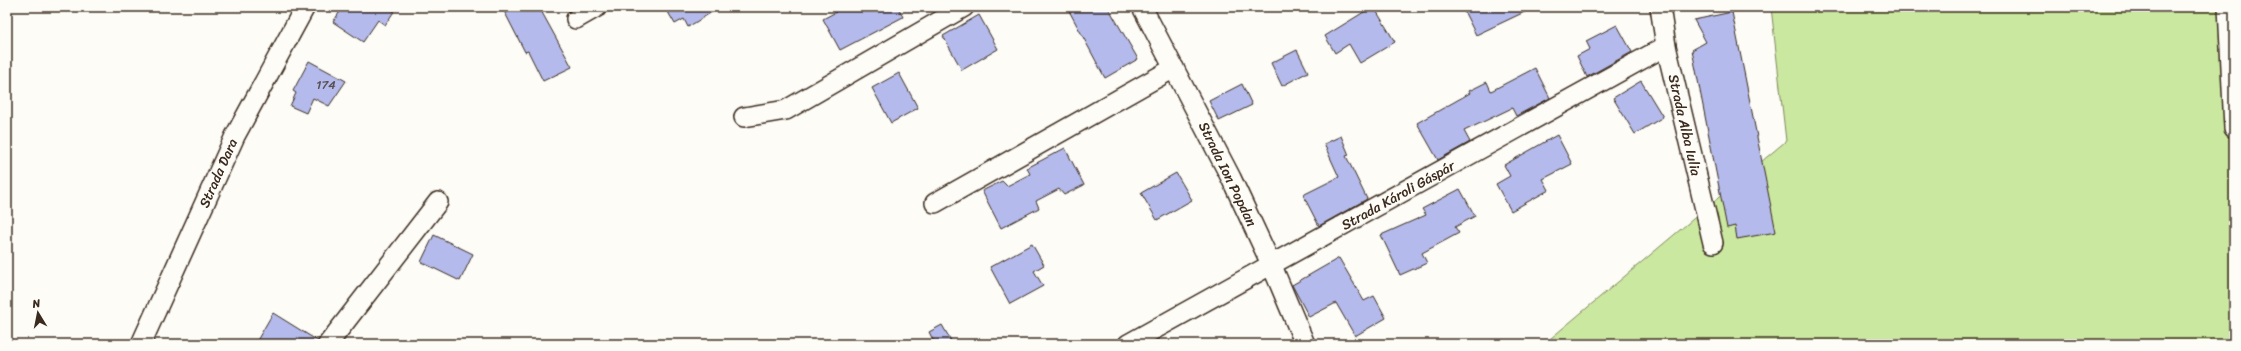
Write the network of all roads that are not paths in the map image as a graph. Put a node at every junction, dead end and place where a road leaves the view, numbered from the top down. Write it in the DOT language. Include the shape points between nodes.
graph roads {
  1 [pos="305,7"];
  2 [pos="597,7"];
  3 [pos="964,7"];
  4 [pos="1660,7"];
  5 [pos="2228,7"];
  6 [pos="1147,9"];
  7 [pos="576,19"];
  8 [pos="1666,46"];
  9 [pos="1174,68"];
  10 [pos="744,117"];
  11 [pos="2234,128"];
  12 [pos="438,202"];
  13 [pos="935,203"];
  14 [pos="1713,243"];
  15 [pos="1272,266"];
  16 [pos="141,344"];
  17 [pos="328,344"];
  18 [pos="1128,344"];
  19 [pos="1305,344"];
  1 -- 16 [label="street, Strada Dara" via="235,136"];
  2 -- 7 [label="street"];
  3 -- 10 [label="street" via="786,110"];
  4 -- 8 [label="street, Strada Alba Iulia"];
  5 -- 11 [label="street"];
  6 -- 9 [label="street, Strada Ion Popdan"];
  8 -- 14 [label="street, Strada Alba Iulia"];
  8 -- 15 [label="street, Strada Károli Gáspár"];
  9 -- 13 [label="street"];
  9 -- 15 [label="street, Strada Ion Popdan" via="1231,178"];
  12 -- 17 [label="street"];
  15 -- 18 [label="street, Strada Károli Gáspár"];
  15 -- 19 [label="street, Strada Ion Popdan"];
}
